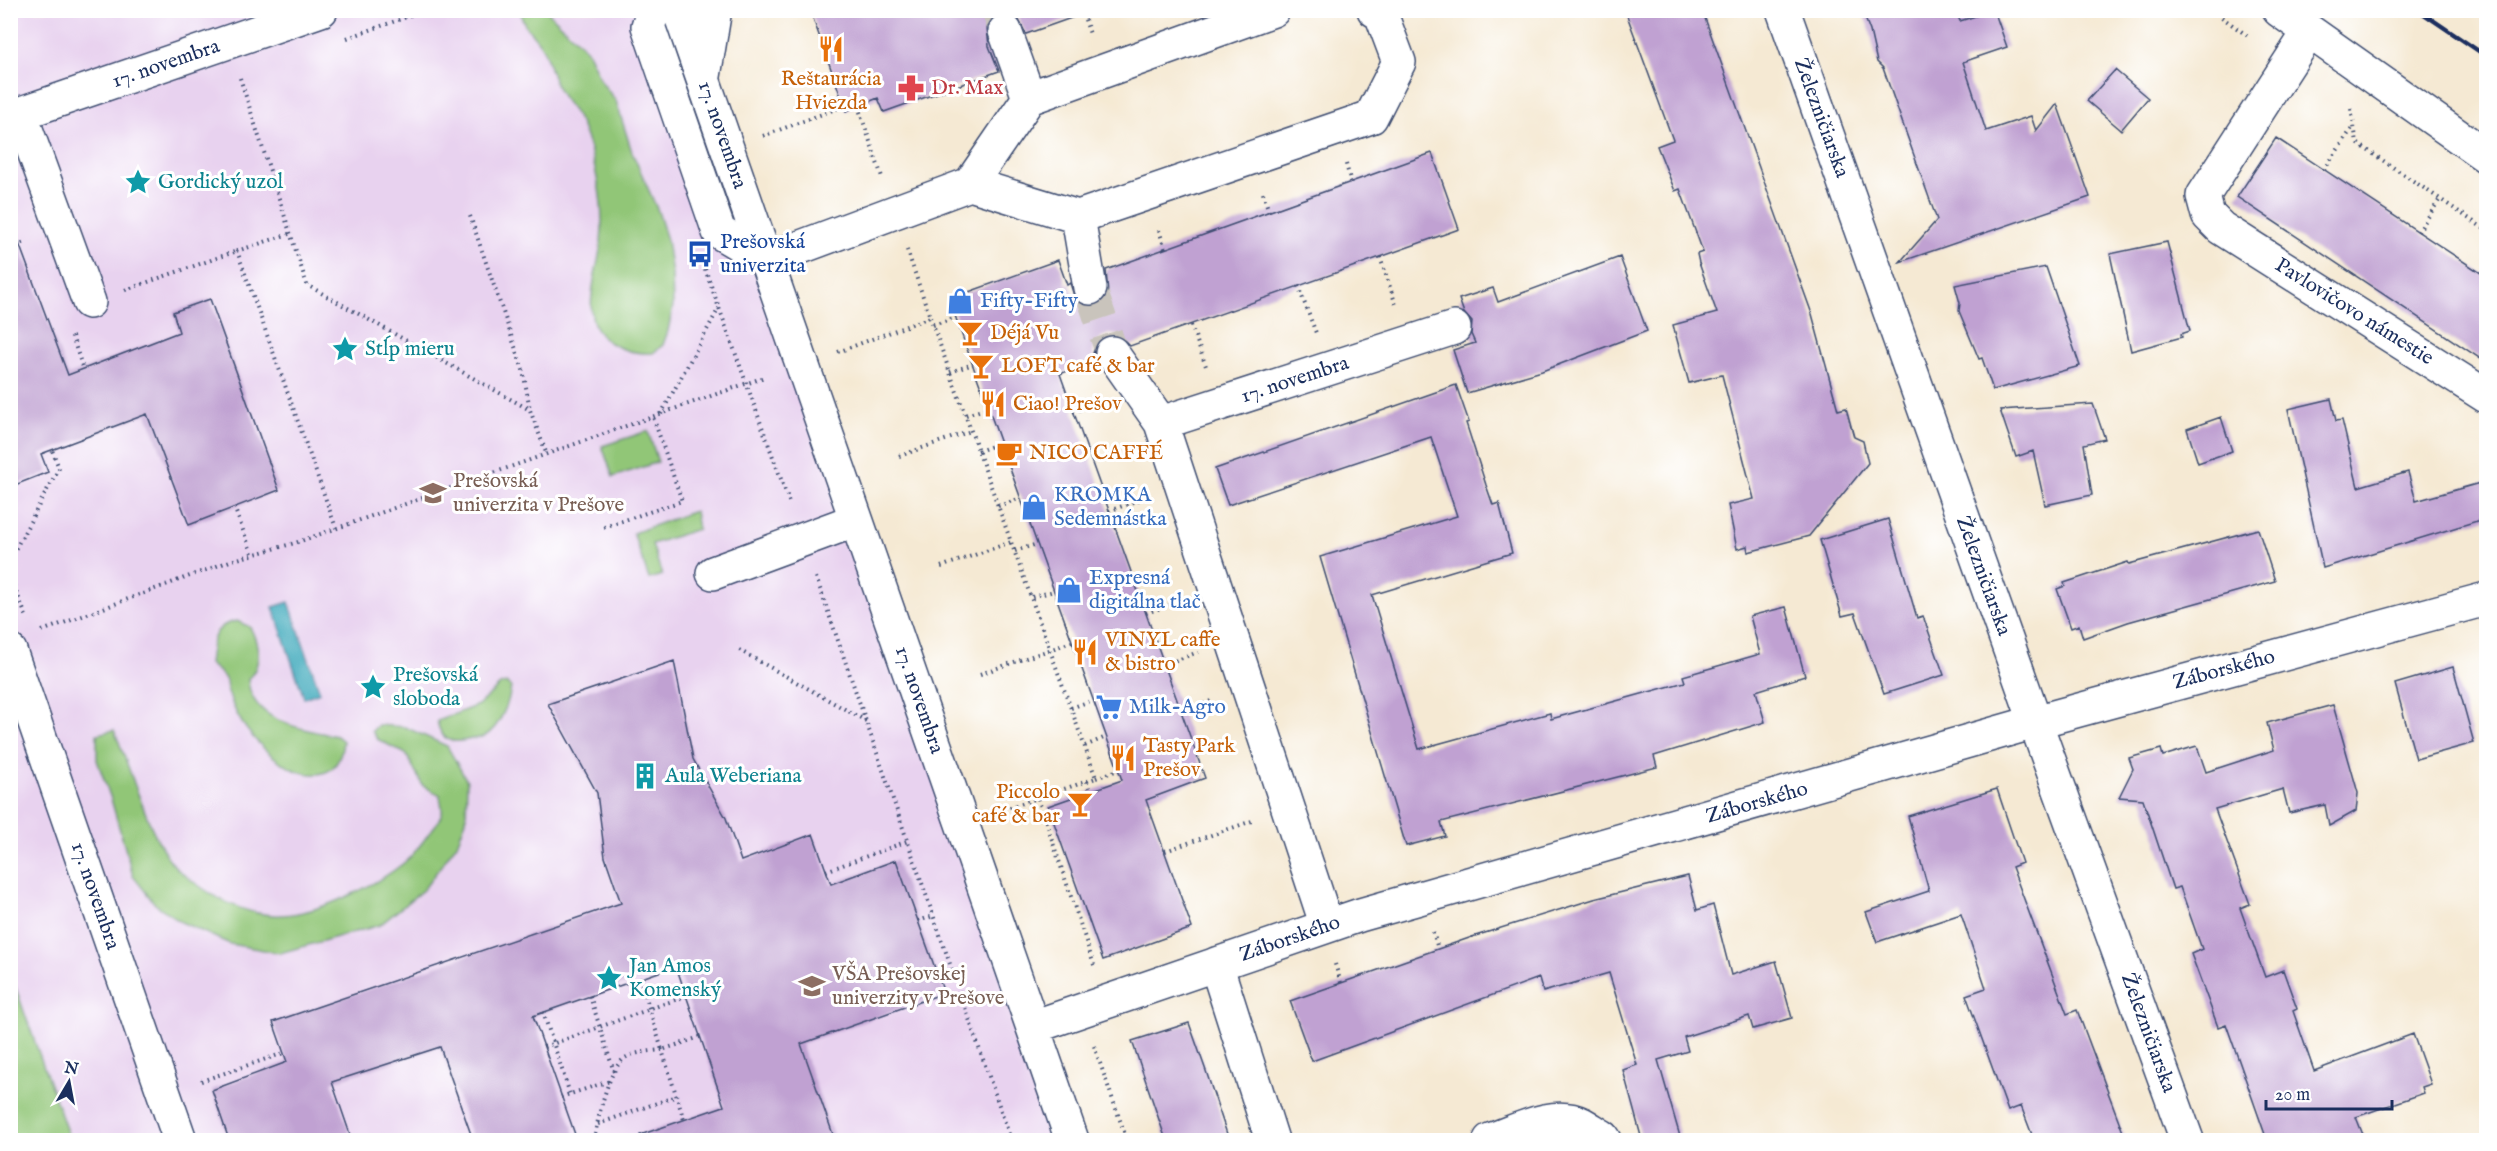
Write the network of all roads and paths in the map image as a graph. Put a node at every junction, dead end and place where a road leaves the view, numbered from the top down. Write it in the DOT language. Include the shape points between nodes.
graph roads {
  1 [pos="321,10"];
  2 [pos="654,10"];
  3 [pos="679,10"];
  4 [pos="712,10"];
  5 [pos="1273,10"];
  6 [pos="1374,10"];
  7 [pos="1783,10"];
  8 [pos="2212,10"];
  9 [pos="2279,10"];
  10 [pos="1005,31"];
  11 [pos="2309,32"];
  12 [pos="227,42"];
  13 [pos="2288,65"];
  14 [pos="703,80"];
  15 [pos="1029,98"];
  16 [pos="2344,104"];
  17 [pos="16,115"];
  18 [pos="2354,126"];
  19 [pos="2487,156"];
  20 [pos="2324,170"];
  21 [pos="970,184"];
  22 [pos="2440,199"];
  23 [pos="470,216"];
  24 [pos="1078,217"];
  25 [pos="2487,230"];
  26 [pos="2418,232"];
  27 [pos="288,234"];
  28 [pos="237,251"];
  29 [pos="1380,257"];
  30 [pos="766,260"];
  31 [pos="1298,286"];
  32 [pos="1090,288"];
  33 [pos="89,302"];
  34 [pos="719,308"];
  35 [pos="930,317"];
  36 [pos="956,317"];
  37 [pos="933,325"];
  38 [pos="1191,325"];
  39 [pos="1454,328"];
  40 [pos="71,334"];
  41 [pos="1410,343"];
  42 [pos="1112,353"];
  43 [pos="972,364"];
  44 [pos="83,369"];
  45 [pos="1330,369"];
  46 [pos="950,372"];
  47 [pos="769,376"];
  48 [pos="2487,396"];
  49 [pos="1220,404"];
  50 [pos="988,408"];
  51 [pos="530,410"];
  52 [pos="661,414"];
  53 [pos="965,415"];
  54 [pos="653,417"];
  55 [pos="1161,423"];
  56 [pos="971,431"];
  57 [pos="1001,443"];
  58 [pos="52,450"];
  59 [pos="978,451"];
  60 [pos="547,455"];
  61 [pos="899,456"];
  62 [pos="1020,498"];
  63 [pos="998,506"];
  64 [pos="234,507"];
  65 [pos="856,520"];
  66 [pos="604,527"];
  67 [pos="336,528"];
  68 [pos="1011,542"];
  69 [pos="1037,544"];
  70 [pos="1015,552"];
  71 [pos="253,556"];
  72 [pos="10,559"];
  73 [pos="940,567"];
  74 [pos="713,573"];
  75 [pos="10,575"];
  76 [pos="1054,591"];
  77 [pos="1032,597"];
  78 [pos="2487,598"];
  79 [pos="29,624"];
  80 [pos="1072,642"];
  81 [pos="22,643"];
  82 [pos="739,650"];
  83 [pos="1050,650"];
  84 [pos="980,674"];
  85 [pos="1093,700"];
  86 [pos="1071,708"];
  87 [pos="866,721"];
  88 [pos="2035,722"];
  89 [pos="1106,737"];
  90 [pos="1085,746"];
  91 [pos="1118,770"];
  92 [pos="1096,778"];
  93 [pos="1087,781"];
  94 [pos="1090,791"];
  95 [pos="1038,798"];
  96 [pos="1288,809"];
  97 [pos="991,814"];
  98 [pos="908,841"];
  99 [pos="1165,851"];
  100 [pos="826,871"];
  101 [pos="1072,873"];
  102 [pos="1064,876"];
  103 [pos="934,916"];
  104 [pos="918,921"];
  105 [pos="1329,940"];
  106 [pos="1215,964"];
  107 [pos="640,978"];
  108 [pos="1341,983"];
  109 [pos="590,996"];
  110 [pos="686,996"];
  111 [pos="1107,1002"];
  112 [pos="649,1009"];
  113 [pos="543,1012"];
  114 [pos="600,1027"];
  115 [pos="1033,1027"];
  116 [pos="700,1037"];
  117 [pos="553,1043"];
  118 [pos="544,1047"];
  119 [pos="662,1050"];
  120 [pos="284,1053"];
  121 [pos="239,1068"];
  122 [pos="614,1072"];
  123 [pos="611,1081"];
  124 [pos="570,1094"];
  125 [pos="676,1096"];
  126 [pos="561,1097"];
  127 [pos="684,1120"];
  128 [pos="597,1124"];
  129 [pos="180,1140"];
  130 [pos="594,1140"];
  131 [pos="1072,1140"];
  132 [pos="1127,1140"];
  133 [pos="1272,1140"];
  134 [pos="1490,1140"];
  135 [pos="1605,1140"];
  136 [pos="2187,1140"];
  1 -- 12 [label="street, 17. novembra"];
  2 -- 30 [label="street" via="648,26 719,232"];
  3 -- 14 [label="street, 17. novembra"];
  4 -- 14 [label="street"];
  5 -- 15 [label="street"];
  6 -- 24 [label="street" via="1381,14 1399,62 1371,117"];
  7 -- 88 [label="street, Železničiarska"];
  8 -- 13 [label="path"];
  9 -- 11 [label="street"];
  10 -- 15 [label="street"];
  11 -- 13 [label="street"];
  11 -- 19 [label="street"];
  12 -- 17 [label="street, 17. novembra"];
  12 -- 27 [label="path"];
  13 -- 48 [label="street, Pavlovičovo námestie" via="2203,196 2208,215 2222,228"];
  14 -- 30 [label="street, 17. novembra"];
  15 -- 21 [label="street"];
  16 -- 18 [label="path" via="2353,110"];
  17 -- 33 [label="street"];
  18 -- 20 [label="path"];
  18 -- 22 [label="path" via="2358,143"];
  21 -- 24 [label="street"];
  21 -- 30 [label="street"];
  22 -- 25 [label="path"];
  22 -- 26 [label="path"];
  23 -- 51 [label="path" via="523,370"];
  24 -- 32 [label="street"];
  27 -- 28 [label="path"];
  27 -- 51 [label="path" via="307,285"];
  28 -- 33 [label="path"];
  28 -- 67 [label="path"];
  29 -- 41 [label="path"];
  30 -- 65 [label="street, 17. novembra"];
  31 -- 45 [label="path"];
  34 -- 52 [label="path"];
  35 -- 37 [label="path"];
  36 -- 37 [label="path"];
  37 -- 46 [label="path"];
  38 -- 49 [label="path"];
  39 -- 41 [label="street, 17. novembra"];
  40 -- 44 [label="path"];
  41 -- 45 [label="street, 17. novembra"];
  42 -- 55 [label="street"];
  43 -- 46 [label="path"];
  45 -- 49 [label="street, 17. novembra"];
  46 -- 53 [label="path"];
  47 -- 52 [label="path"];
  49 -- 55 [label="street, 17. novembra"];
  50 -- 53 [label="path"];
  51 -- 60 [label="path"];
  52 -- 54 [label="path"];
  53 -- 56 [label="path"];
  54 -- 60 [label="path"];
  54 -- 66 [label="path" via="682,501"];
  55 -- 96 [label="street"];
  56 -- 59 [label="path"];
  56 -- 61 [label="path"];
  57 -- 59 [label="path"];
  58 -- 72 [label="path" via="59,468"];
  59 -- 63 [label="path"];
  60 -- 67 [label="path"];
  62 -- 63 [label="path"];
  63 -- 68 [label="path"];
  64 -- 71 [label="path"];
  65 -- 74 [label="street"];
  65 -- 115 [label="street, 17. novembra"];
  67 -- 71 [label="path"];
  68 -- 70 [label="path"];
  68 -- 73 [label="path"];
  69 -- 70 [label="path"];
  70 -- 77 [label="path"];
  71 -- 81 [label="path" via="231,561"];
  75 -- 79 [label="path"];
  76 -- 77 [label="path"];
  77 -- 83 [label="path"];
  78 -- 88 [label="street, Záborského"];
  80 -- 83 [label="path"];
  81 -- 129 [label="street, 17. novembra"];
  82 -- 87 [label="path"];
  83 -- 84 [label="path"];
  83 -- 86 [label="path"];
  85 -- 86 [label="path"];
  86 -- 90 [label="path"];
  88 -- 105 [label="street, Záborského"];
  88 -- 136 [label="street, Železničiarska"];
  89 -- 90 [label="path"];
  90 -- 92 [label="path"];
  91 -- 92 [label="path"];
  92 -- 93 [label="path"];
  93 -- 94 [label="path"];
  93 -- 95 [label="path"];
  95 -- 97 [label="path"];
  95 -- 102 [label="path"];
  96 -- 99 [label="path"];
  96 -- 105 [label="street"];
  98 -- 100 [label="path"];
  101 -- 102 [label="path"];
  102 -- 111 [label="path"];
  103 -- 104 [label="path"];
  105 -- 106 [label="street, Záborského"];
  105 -- 108 [label="path"];
  106 -- 111 [label="street, Záborského"];
  106 -- 133 [label="street"];
  107 -- 112 [label="path"];
  109 -- 114 [label="path"];
  110 -- 112 [label="path"];
  111 -- 115 [label="street, Záborského"];
  111 -- 132 [label="path" via="1116,1027 1090,1035"];
  112 -- 114 [label="path"];
  112 -- 119 [label="path"];
  113 -- 117 [label="path"];
  114 -- 117 [label="path"];
  114 -- 122 [label="path"];
  115 -- 131 [label="street, 17. novembra"];
  116 -- 119 [label="path"];
  117 -- 118 [label="path"];
  117 -- 124 [label="path"];
  119 -- 122 [label="path" via="624,1058"];
  119 -- 125 [label="path"];
  120 -- 121 [label="path"];
  122 -- 123 [label="path"];
  123 -- 124 [label="path"];
  123 -- 128 [label="path"];
  124 -- 126 [label="path"];
  125 -- 127 [label="path"];
  125 -- 128 [label="path"];
  128 -- 130 [label="path"];
  134 -- 135 [label="street" via="1559,1119 1580,1123"];
}
